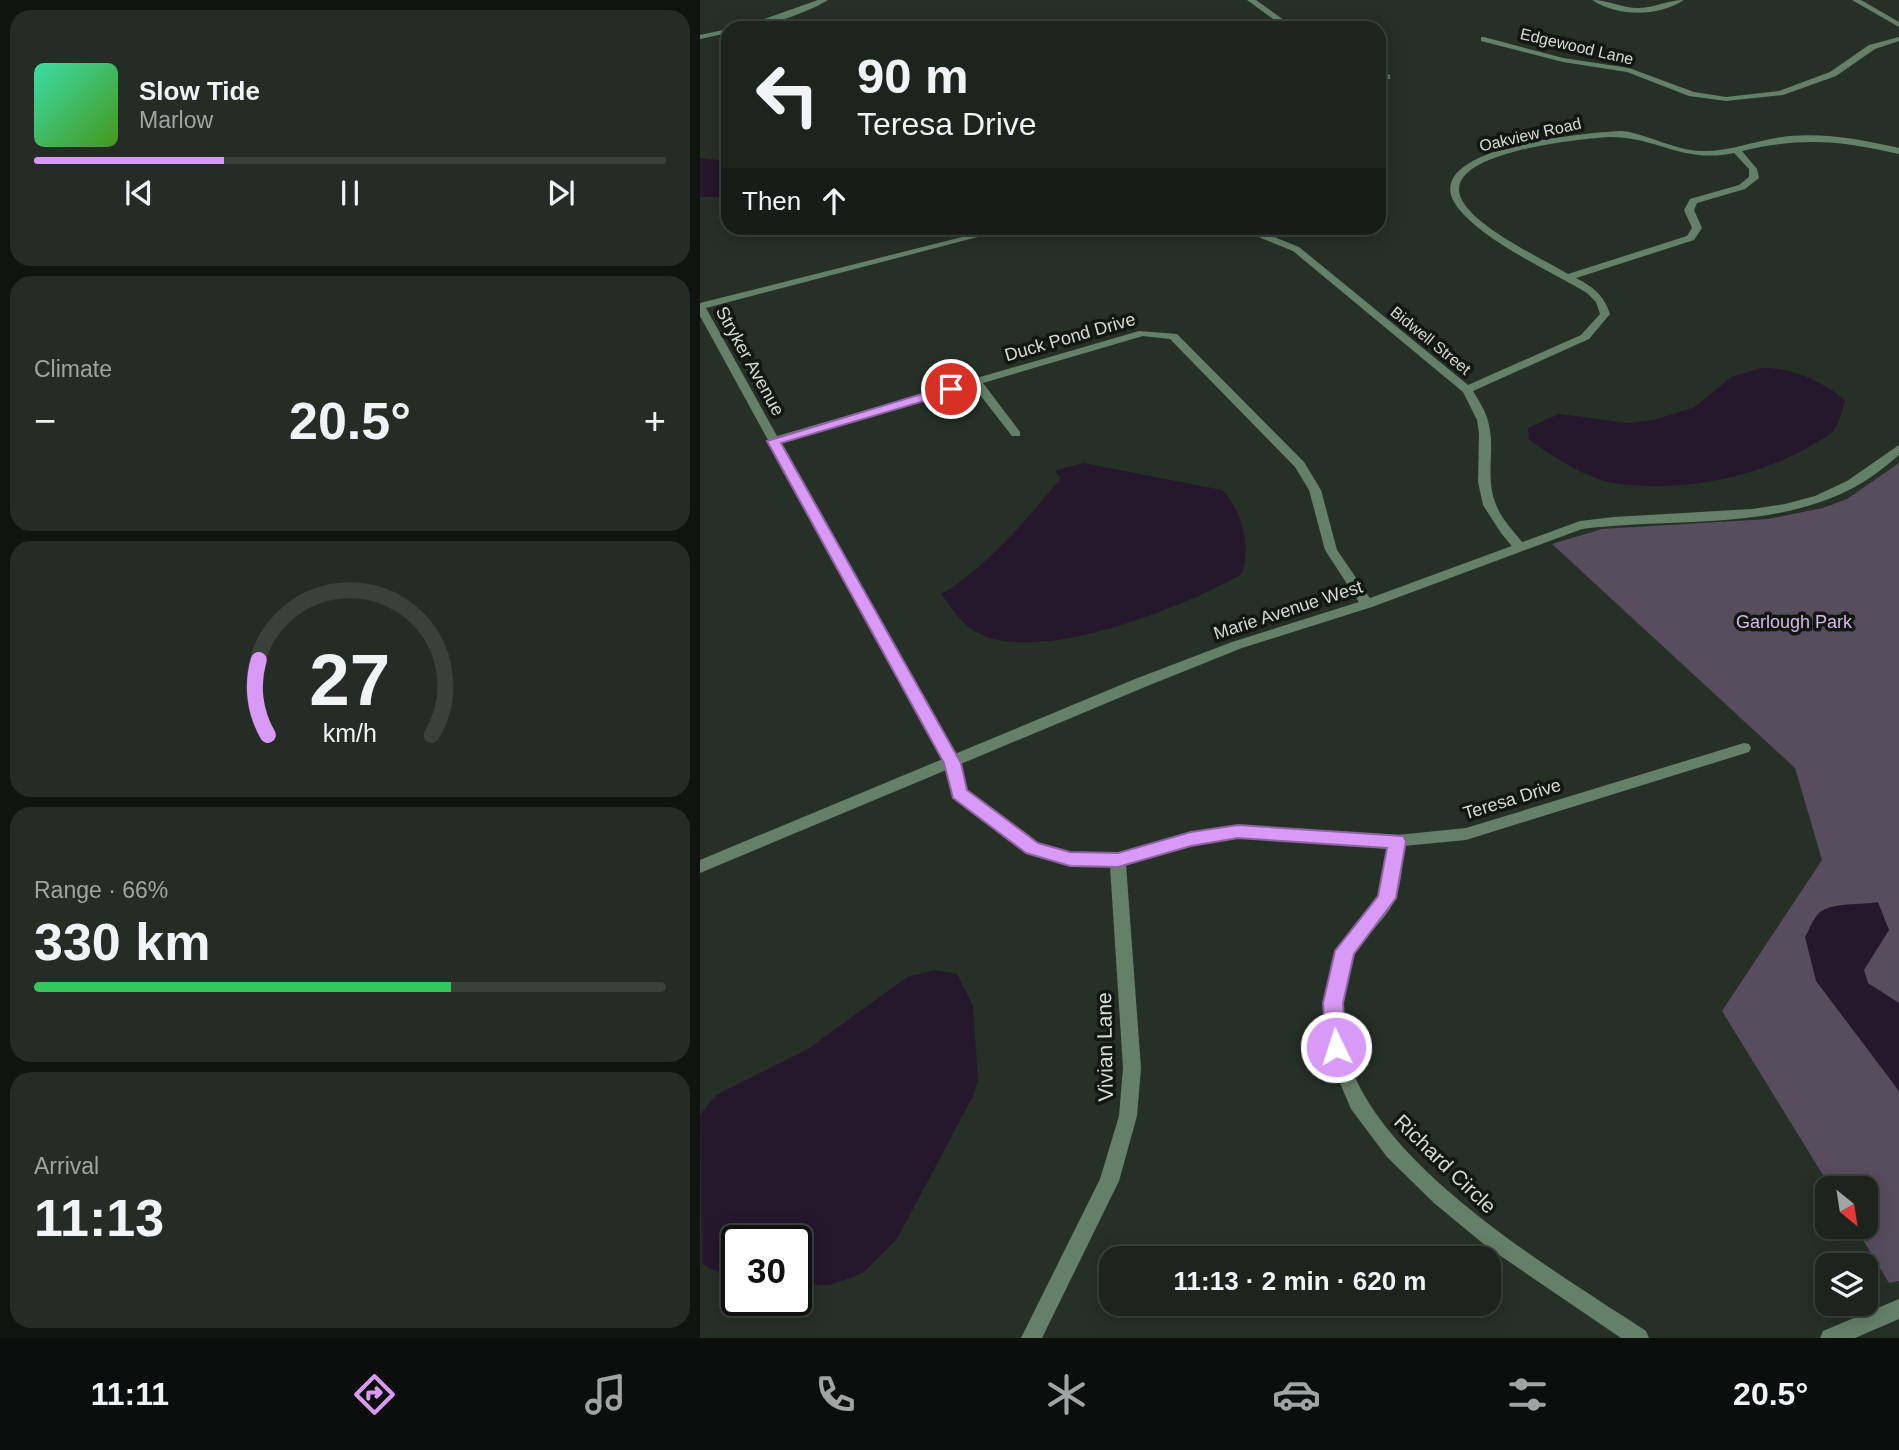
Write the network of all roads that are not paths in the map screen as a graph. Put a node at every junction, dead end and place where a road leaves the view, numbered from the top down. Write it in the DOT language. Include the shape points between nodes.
graph roads {
  1 [pos="824,0"];
  2 [pos="1251,0"];
  3 [pos="1595,0"];
  4 [pos="1680,0"];
  5 [pos="1856,0"];
  6 [pos="768,21"];
  7 [pos="1277,21"];
  8 [pos="1899,25"];
  9 [pos="721,32"];
  10 [pos="700,37"];
  11 [pos="1484,39"];
  12 [pos="1899,39"];
  13 [pos="1737,150"];
  14 [pos="1899,151"];
  15 [pos="980,235"];
  16 [pos="1261,235"];
  17 [pos="1568,277"];
  18 [pos="700,307"];
  19 [pos="976,382"];
  20 [pos="1467,390"];
  21 [pos="1016,434"];
  22 [pos="773,441"];
  23 [pos="1899,449"];
  24 [pos="1520,547"];
  25 [pos="1367,604"];
  26 [pos="1744,748"];
  27 [pos="952,763"];
  28 [pos="1397,841"];
  29 [pos="1118,860"];
  30 [pos="700,867"];
  31 [pos="1899,1309"];
  32 [pos="1031,1338"];
  33 [pos="1639,1338"];
  34 [pos="1829,1338"];
  1 -- 6 [label="street"];
  2 -- 7 [label="street"];
  3 -- 4 [label="street" via="1628,12 1653,10"];
  5 -- 8 [label="street"];
  9 -- 10 [label="street"];
  11 -- 12 [label="street, Edgewood Lane" via="1563,60 1629,70 1679,90 1726,99 1780,93 1833,74 1872,47"];
  13 -- 14 [label="street, Oakview Road" via="1794,138 1824,138"];
  13 -- 17 [label="street" via="1753,169 1754,178 1742,187 1693,201 1689,210 1697,228 1691,239"];
  13 -- 17 [label="street, Oakview Road" via="1699,154 1645,137 1601,134 1499,153 1460,173 1454,184 1463,208 1484,226"];
  15 -- 18 [label="street"];
  16 -- 20 [label="street, Bidwell Street" via="1296,249"];
  17 -- 20 [label="street, Oakview Road" via="1601,301 1605,314 1585,337"];
  18 -- 22 [label="street, Stryker Avenue"];
  19 -- 21 [label="street"];
  19 -- 22 [label="street, Duck Pond Drive"];
  19 -- 25 [label="street, Duck Pond Drive" via="1143,333 1173,336 1300,465 1315,490 1331,550"];
  20 -- 24 [label="street, Bidwell Street" via="1486,426 1483,478 1487,499 1499,523"];
  22 -- 27 [label="street, Stryker Avenue"];
  23 -- 24 [label="street, Marie Avenue West" via="1852,484 1795,506 1736,515 1589,524"];
  24 -- 25 [label="street, Marie Avenue West"];
  25 -- 27 [label="street, Marie Avenue West" via="1237,645"];
  26 -- 28 [label="street, Teresa Drive" via="1466,834"];
  27 -- 29 [label="street, Teresa Drive" via="959,793 1032,848 1070,859"];
  27 -- 30 [label="street, Marie Avenue West"];
  28 -- 29 [label="street, Teresa Drive" via="1238,831"];
  28 -- 33 [label="street, Richard Circle" via="1387,898 1345,951 1333,1003 1336,1047 1350,1092 1382,1139 1473,1226"];
  29 -- 32 [label="street, Vivian Lane" via="1132,1068 1128,1116 1109,1181"];
  31 -- 34 [label="street"];
}
